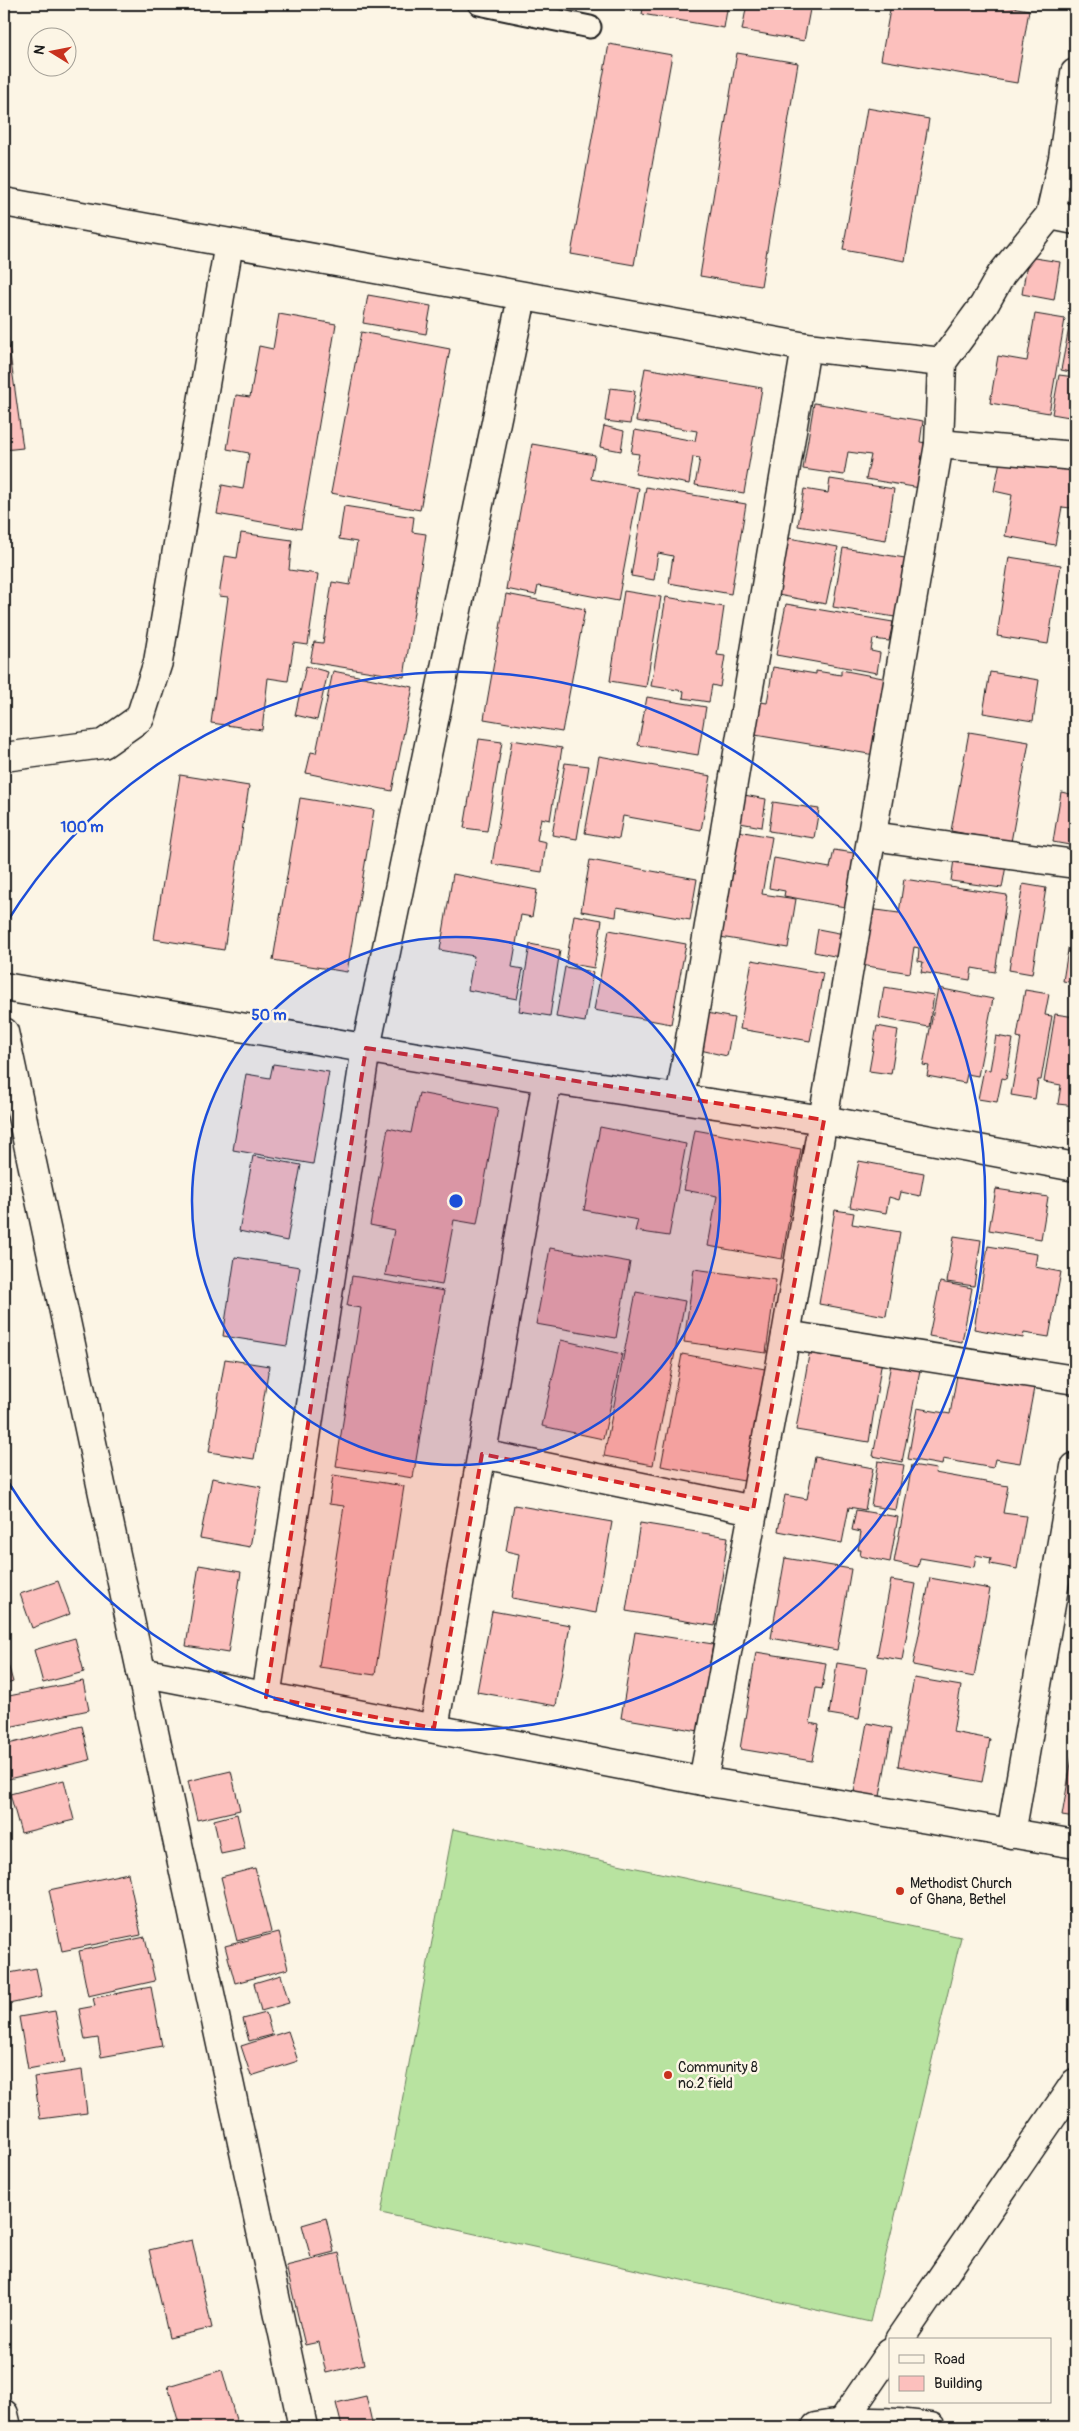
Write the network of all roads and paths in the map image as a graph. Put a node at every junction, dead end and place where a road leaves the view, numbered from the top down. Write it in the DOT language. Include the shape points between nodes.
graph roads {
  1 [pos="479,4"];
  2 [pos="590,27"];
  3 [pos="1075,73"];
  4 [pos="4,202"];
  5 [pos="1063,218"];
  6 [pos="229,242"];
  7 [pos="522,297"];
  8 [pos="806,347"];
  9 [pos="942,362"];
  10 [pos="939,444"];
  11 [pos="1075,456"];
  12 [pos="4,757"];
  13 [pos="872,836"];
  14 [pos="1075,864"];
  15 [pos="4,986"];
  16 [pos="4,1032"];
  17 [pos="366,1048"];
  18 [pos="547,1080"];
  19 [pos="680,1099"];
  20 [pos="824,1120"];
  21 [pos="1075,1167"];
  22 [pos="786,1335"];
  23 [pos="1075,1380"];
  24 [pos="482,1454"];
  25 [pos="1075,1466"];
  26 [pos="753,1510"];
  27 [pos="141,1672"];
  28 [pos="266,1697"];
  29 [pos="434,1728"];
  30 [pos="703,1781"];
  31 [pos="1012,1834"];
  32 [pos="1075,1844"];
  33 [pos="1075,2083"];
  34 [pos="900,2338"];
  35 [pos="889,2353"];
  36 [pos="4,2414"];
  37 [pos="842,2422"];
  38 [pos="918,2426"];
  39 [pos="7,2427"];
  40 [pos="303,2427"];
  41 [pos="816,2427"];
  1 -- 2 [label="lane"];
  3 -- 5 [label="street" via="1063,158"];
  4 -- 6 [label="street"];
  5 -- 9 [label="street" via="1001,275 984,305"];
  6 -- 7 [label="street"];
  6 -- 12 [label="street" via="158,662 140,718 102,744"];
  7 -- 8 [label="street"];
  7 -- 17 [label="street"];
  8 -- 9 [label="street"];
  8 -- 19 [label="street"];
  9 -- 10 [label="street"];
  10 -- 11 [label="street"];
  10 -- 13 [label="street"];
  13 -- 14 [label="street"];
  13 -- 20 [label="street"];
  15 -- 17 [label="street"];
  16 -- 27 [label="street"];
  17 -- 18 [label="street"];
  17 -- 28 [label="street"];
  18 -- 19 [label="street"];
  18 -- 24 [label="street"];
  19 -- 20 [label="street"];
  20 -- 21 [label="street"];
  20 -- 22 [label="street"];
  22 -- 23 [label="street"];
  22 -- 26 [label="street"];
  24 -- 26 [label="street"];
  24 -- 29 [label="street"];
  25 -- 31 [label="street"];
  26 -- 30 [label="street"];
  27 -- 28 [label="street"];
  27 -- 40 [label="street"];
  28 -- 29 [label="street"];
  29 -- 30 [label="street"];
  30 -- 31 [label="street"];
  31 -- 32 [label="street"];
  33 -- 34 [label="street"];
  35 -- 37 [label="street"];
  36 -- 39 [label="street"];
  37 -- 38 [label="street"];
  37 -- 41 [label="street"];
}
